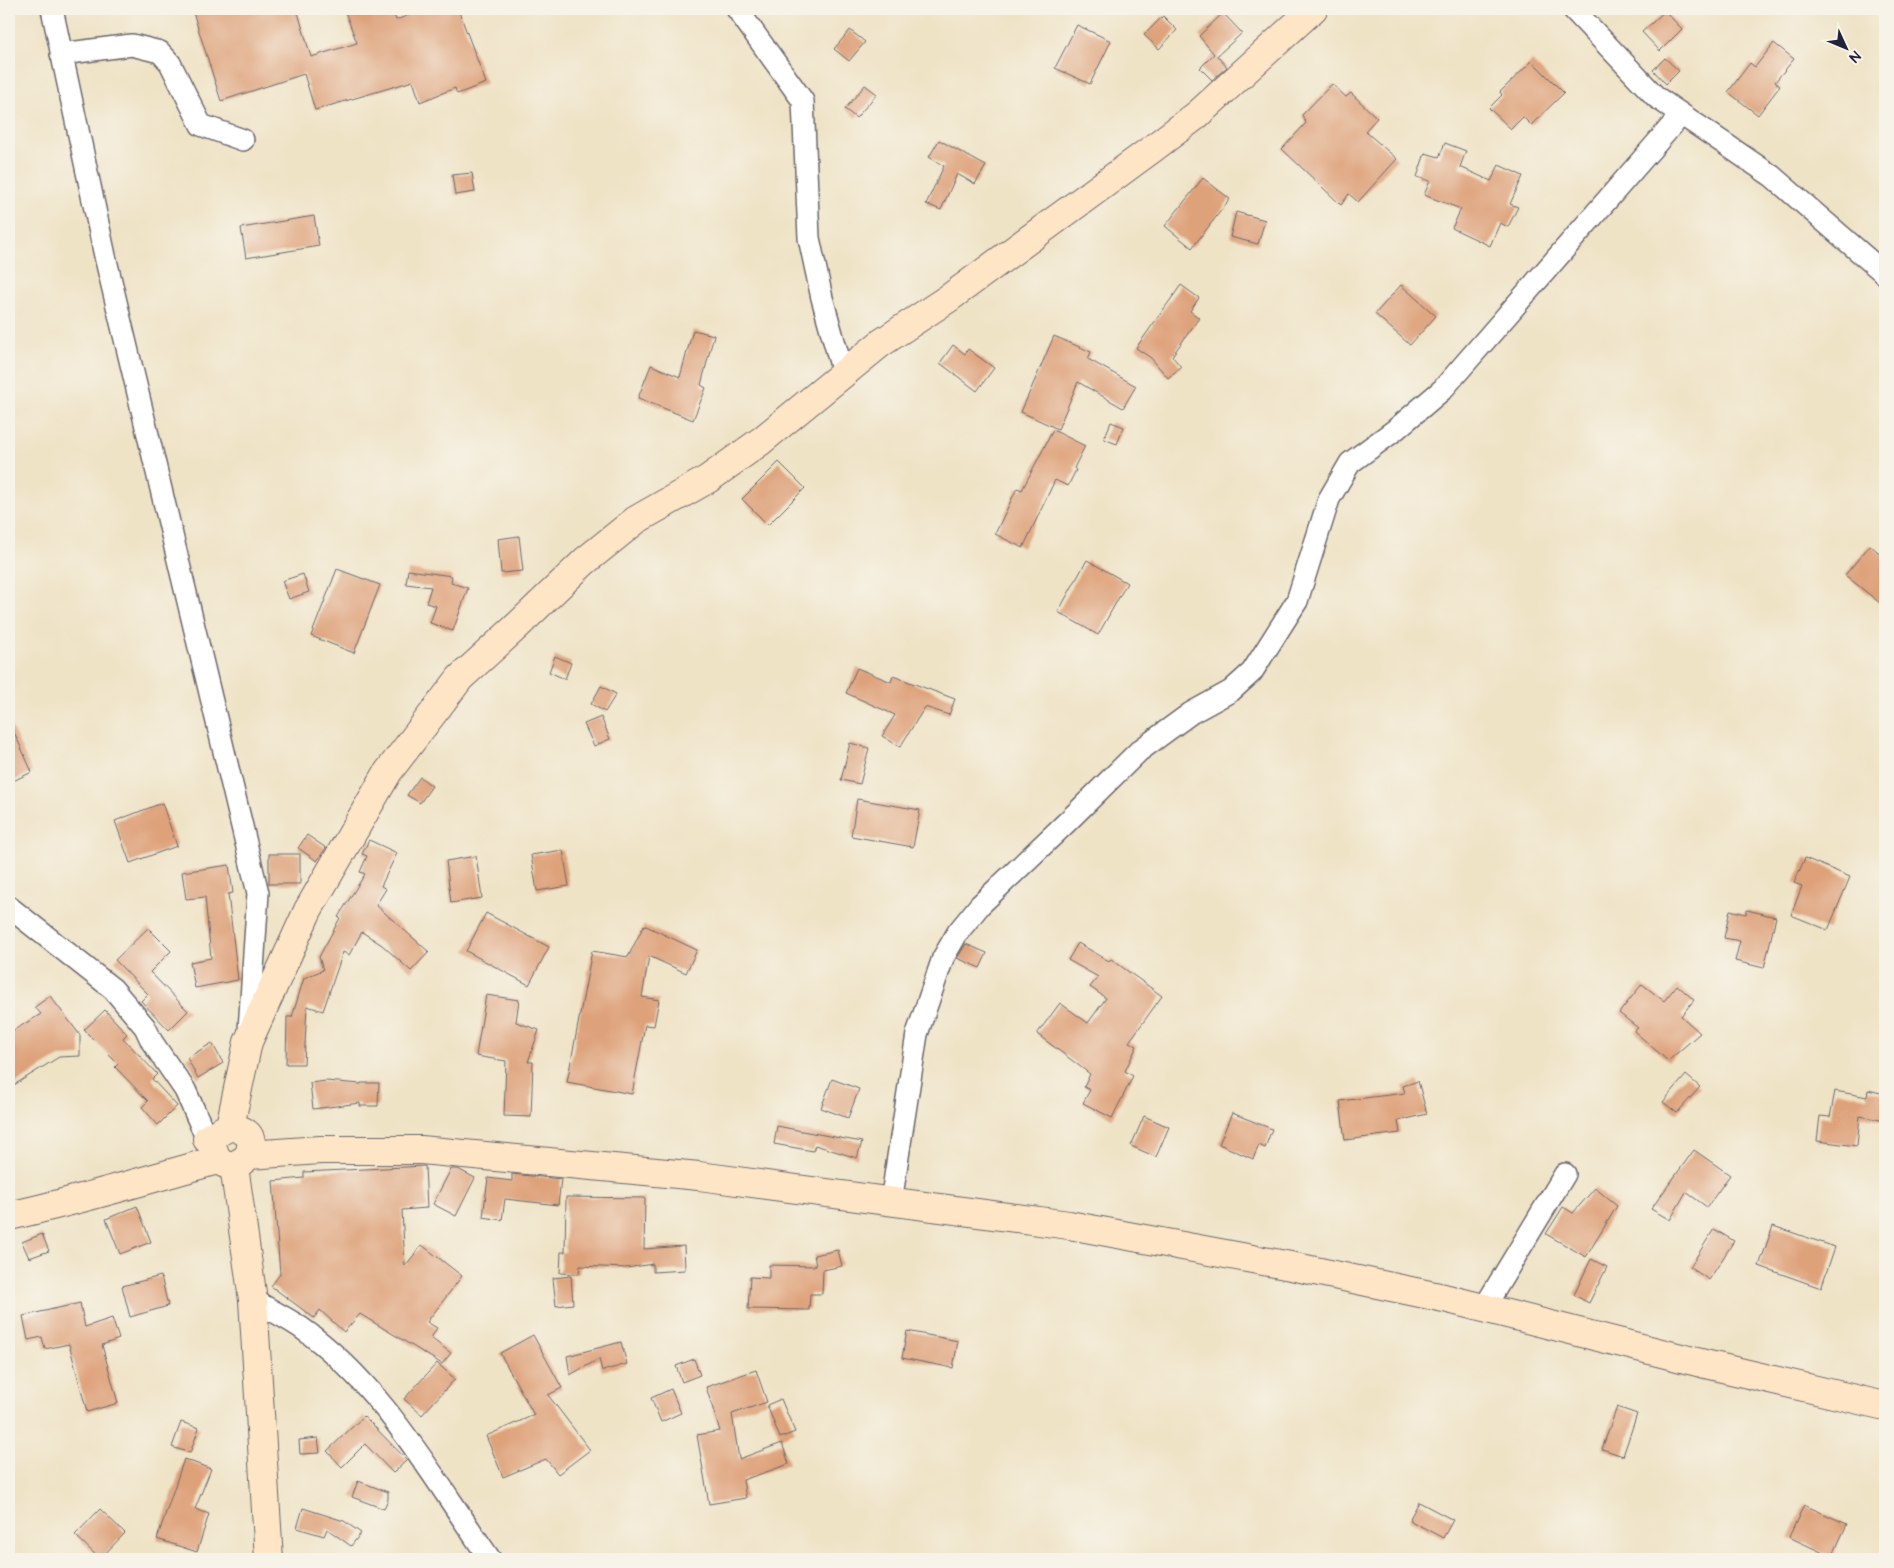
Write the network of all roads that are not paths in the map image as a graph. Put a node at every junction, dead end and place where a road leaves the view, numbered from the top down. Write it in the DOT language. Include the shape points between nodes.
graph roads {
  1 [pos="52,9"];
  2 [pos="737,9"];
  3 [pos="1313,9"];
  4 [pos="1573,9"];
  5 [pos="61,54"];
  6 [pos="1682,115"];
  7 [pos="243,140"];
  8 [pos="1885,274"];
  9 [pos="843,373"];
  10 [pos="9,907"];
  11 [pos="248,1042"];
  12 [pos="228,1145"];
  13 [pos="1565,1174"];
  14 [pos="891,1202"];
  15 [pos="9,1216"];
  16 [pos="253,1300"];
  17 [pos="1484,1308"];
  18 [pos="1885,1406"];
  19 [pos="269,1559"];
  20 [pos="490,1559"];
  1 -- 5 [label="street"];
  2 -- 9 [label="street" via="803,101 809,238"];
  3 -- 9 [label="street" via="1197,115"];
  4 -- 6 [label="street" via="1656,97"];
  5 -- 7 [label="street" via="132,44 160,52 170,63 201,125"];
  5 -- 11 [label="street" via="107,265 258,893"];
  6 -- 8 [label="street" via="1772,176"];
  6 -- 14 [label="street" via="1442,390 1350,463 1329,499 1296,601 1252,672 1231,691 1191,714 1139,751 980,905 958,932 943,958 917,1034"];
  9 -- 11 [label="street" via="708,479 636,520 585,561 460,678 388,772 308,910"];
  10 -- 12 [label="street" via="113,989 145,1027 185,1090"];
  11 -- 12 [label="street"];
  12 -- 14 [label="street" via="320,1150 421,1150 699,1176"];
  12 -- 15 [label="street" via="118,1187 62,1205"];
  12 -- 16 [label="street"];
  13 -- 17 [label="street"];
  14 -- 17 [label="street" via="1069,1225 1296,1267"];
  16 -- 19 [label="street"];
  16 -- 20 [label="street" via="300,1327 341,1361 386,1408"];
  17 -- 18 [label="street"];
}
